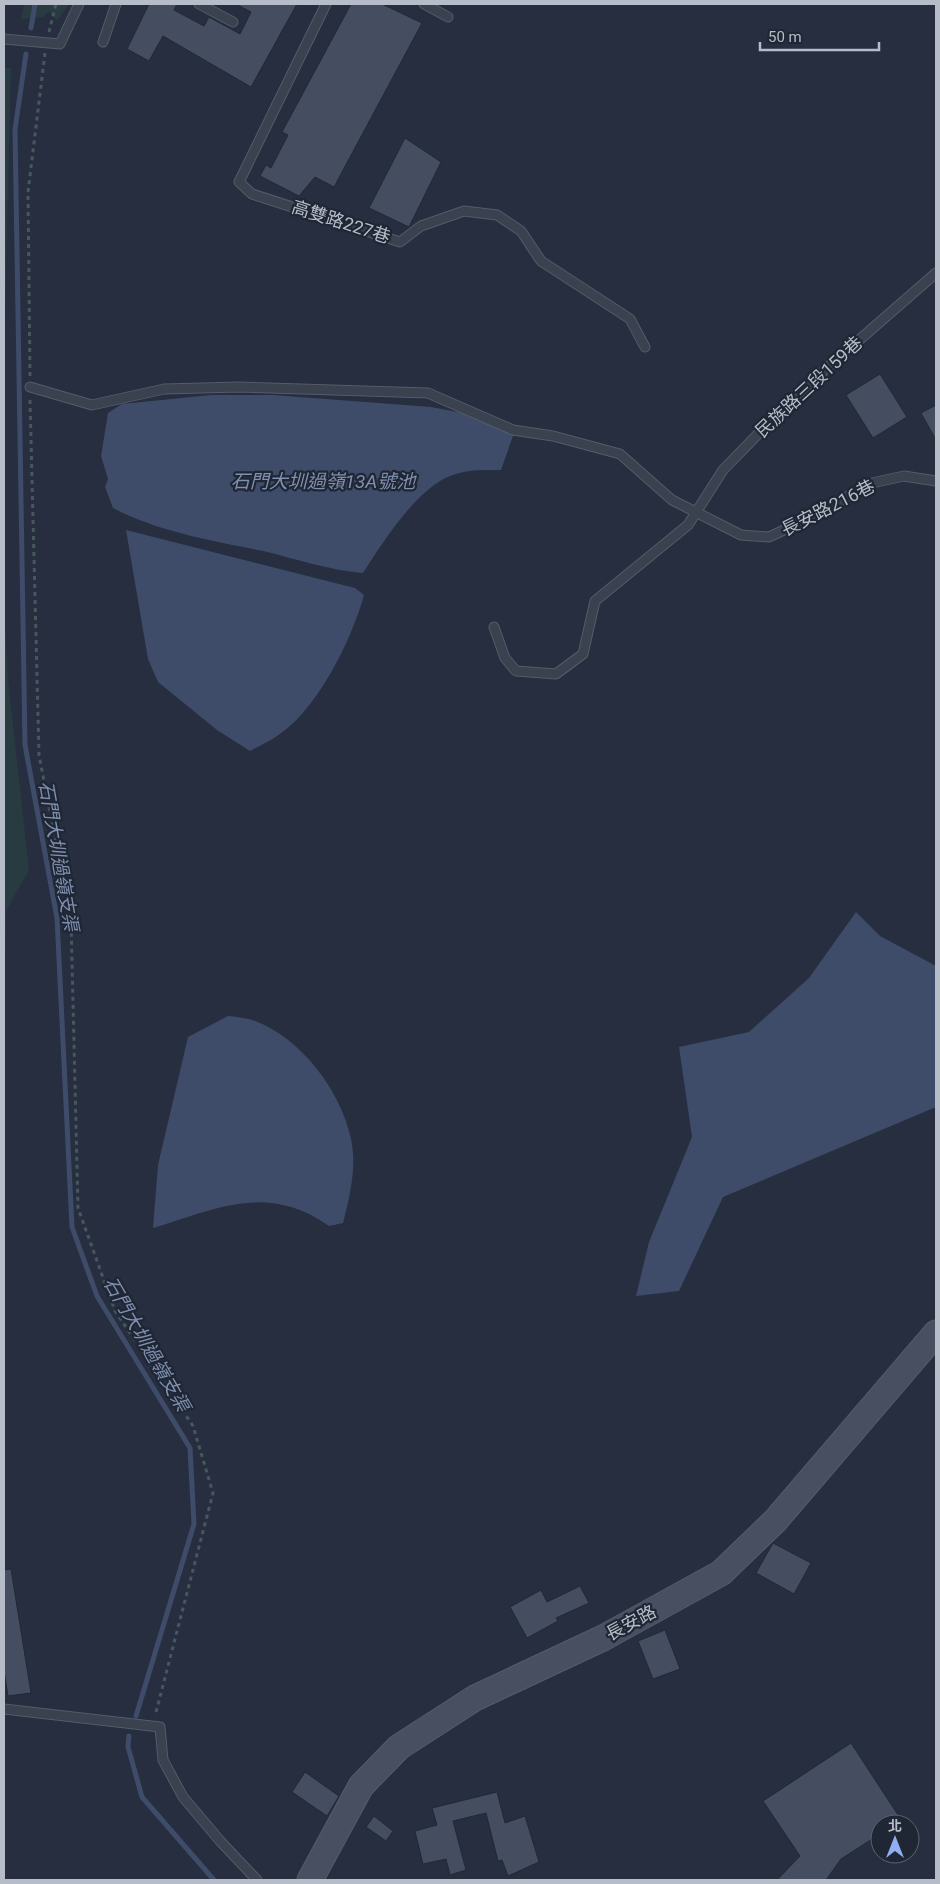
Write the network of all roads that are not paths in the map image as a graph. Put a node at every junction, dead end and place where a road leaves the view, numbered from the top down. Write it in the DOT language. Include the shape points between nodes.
graph roads {
  1 [pos="79,4"];
  2 [pos="116,4"];
  3 [pos="199,4"];
  4 [pos="326,4"];
  5 [pos="424,4"];
  6 [pos="448,16"];
  7 [pos="233,22"];
  8 [pos="4,39"];
  9 [pos="103,42"];
  10 [pos="936,273"];
  11 [pos="645,347"];
  12 [pos="30,387"];
  13 [pos="936,481"];
  14 [pos="694,513"];
  15 [pos="494,627"];
  16 [pos="936,1333"];
  17 [pos="4,1709"];
  18 [pos="258,1880"];
  19 [pos="310,1880"];
  1 -- 8 [label="lane" via="60,44"];
  2 -- 9 [label="lane"];
  3 -- 7 [label="lane"];
  4 -- 11 [label="lane, 高雙路227巷" via="239,182 252,194 400,242 421,226 464,211 496,215 521,231 541,262 630,319"];
  5 -- 6 [label="lane"];
  10 -- 14 [label="lane, 民族路三段159巷" via="796,395 723,470"];
  12 -- 14 [label="lane, 長安路216巷" via="92,405 164,389 239,387 428,394 513,430 553,436 620,454 672,500"];
  13 -- 14 [label="lane, 長安路216巷" via="904,476 872,482 769,537 741,535"];
  14 -- 15 [label="lane, 民族路三段159巷" via="688,525 595,601 584,654 556,674 516,671 505,658"];
  16 -- 19 [label="street, 長安路" via="775,1521 721,1573 603,1638 476,1698 399,1746 361,1786"];
  17 -- 18 [label="lane" via="160,1727 163,1760 183,1797"];
}
